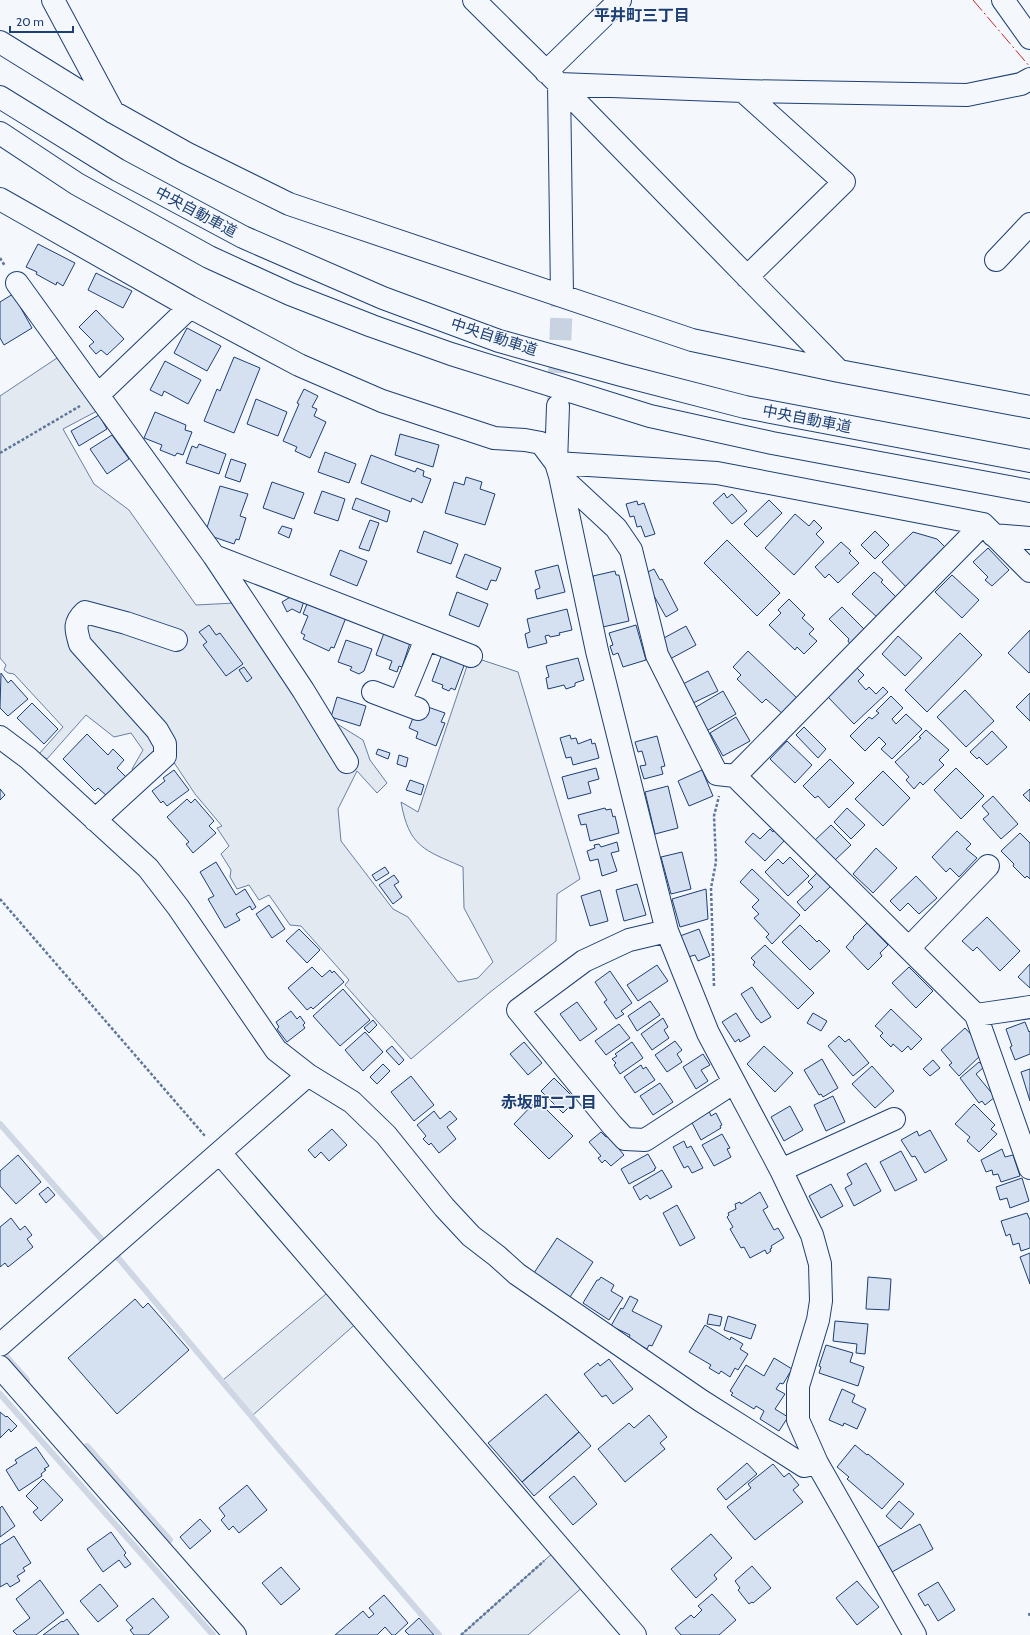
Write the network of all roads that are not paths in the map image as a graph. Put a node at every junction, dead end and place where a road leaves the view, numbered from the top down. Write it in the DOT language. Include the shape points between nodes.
graph roads {
  1 [pos="53,0"];
  2 [pos="474,0"];
  3 [pos="620,0"];
  4 [pos="1003,0"];
  5 [pos="1030,38"];
  6 [pos="0,42"];
  7 [pos="552,78"];
  8 [pos="1030,79"];
  9 [pos="744,90"];
  10 [pos="0,98"];
  11 [pos="113,112"];
  12 [pos="0,133"];
  13 [pos="0,199"];
  14 [pos="1030,224"];
  15 [pos="996,260"];
  16 [pos="747,277"];
  17 [pos="17,283"];
  18 [pos="562,295"];
  19 [pos="190,307"];
  20 [pos="839,371"];
  21 [pos="98,395"];
  22 [pos="558,406"];
  23 [pos="1030,407"];
  24 [pos="1030,460"];
  25 [pos="558,470"];
  26 [pos="1030,491"];
  27 [pos="988,529"];
  28 [pos="1030,538"];
  29 [pos="214,556"];
  30 [pos="1030,571"];
  31 [pos="426,639"];
  32 [pos="176,640"];
  33 [pos="470,656"];
  34 [pos="374,692"];
  35 [pos="0,737"];
  36 [pos="347,762"];
  37 [pos="734,776"];
  38 [pos="95,820"];
  39 [pos="988,866"];
  40 [pos="667,931"];
  41 [pos="909,948"];
  42 [pos="1030,1007"];
  43 [pos="976,1015"];
  44 [pos="308,1075"];
  45 [pos="733,1083"];
  46 [pos="894,1119"];
  47 [pos="220,1153"];
  48 [pos="1030,1168"];
  49 [pos="781,1170"];
  50 [pos="0,1345"];
  51 [pos="0,1367"];
  52 [pos="816,1463"];
  53 [pos="235,1635"];
  54 [pos="635,1635"];
  55 [pos="915,1635"];
  1 -- 11 [label="main road"];
  2 -- 7 [label="main road"];
  3 -- 7 [label="main road"];
  4 -- 5 [label="main road"];
  6 -- 11 [label="main road"];
  7 -- 9 [label="main road"];
  7 -- 16 [label="main road"];
  7 -- 18 [label="main road"];
  8 -- 9 [label="main road" via="1021,84 967,95"];
  9 -- 16 [label="main road" via="844,182"];
  10 -- 24 [label="main road, 中央自動車道" via="118,170 242,237 383,298 499,341 745,407"];
  11 -- 18 [label="main road" via="186,153 289,204"];
  12 -- 26 [label="main road, 中央自動車道" via="77,184 209,257 290,294 436,349 650,416 772,443"];
  13 -- 19 [label="main road"];
  14 -- 15 [label="main road"];
  16 -- 20 [label="main road"];
  17 -- 21 [label="main road"];
  18 -- 20 [label="main road" via="692,340"];
  19 -- 21 [label="main road"];
  19 -- 25 [label="main road" via="299,365 382,401 494,438 541,443"];
  20 -- 23 [label="main road"];
  21 -- 29 [label="main road"];
  22 -- 25 [label="main road"];
  25 -- 27 [label="main road" via="717,473"];
  25 -- 37 [label="main road" via="616,528 630,550 657,655 717,774"];
  25 -- 40 [label="main road" via="597,651"];
  27 -- 28 [label="main road"];
  27 -- 30 [label="main road"];
  27 -- 37 [label="main road"];
  29 -- 31 [label="main road"];
  29 -- 36 [label="main road" via="303,690"];
  31 -- 33 [label="main road"];
  31 -- 34 [label="main road" via="409,705"];
  32 -- 38 [label="main road" via="126,622 85,612 79,618 75,629 80,644 157,730 165,744 165,756"];
  35 -- 38 [label="main road" via="28,758"];
  37 -- 41 [label="main road"];
  38 -- 44 [label="main road" via="148,868 178,907 276,1050"];
  39 -- 41 [label="main road"];
  40 -- 45 [label="main road" via="708,1033"];
  40 -- 45 [label="main road" via="629,940 584,961 518,1010 625,1139 645,1140"];
  41 -- 43 [label="main road"];
  42 -- 43 [label="main road"];
  43 -- 48 [label="main road"];
  44 -- 47 [label="main road"];
  44 -- 52 [label="main road" via="352,1102 386,1134 444,1207 471,1236 517,1274 700,1400 791,1458 804,1466"];
  45 -- 49 [label="main road"];
  46 -- 49 [label="main road"];
  47 -- 50 [label="main road"];
  47 -- 54 [label="main road"];
  49 -- 52 [label="main road" via="812,1235 820,1264 821,1301 818,1320 798,1386 798,1420"];
  51 -- 53 [label="main road"];
  52 -- 55 [label="main road"];
}
